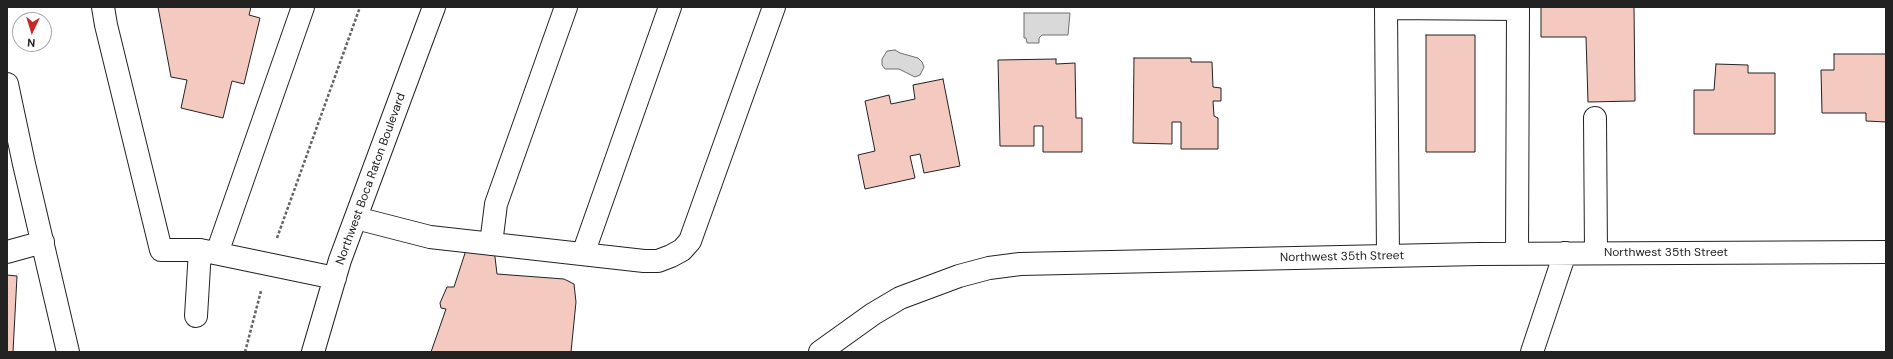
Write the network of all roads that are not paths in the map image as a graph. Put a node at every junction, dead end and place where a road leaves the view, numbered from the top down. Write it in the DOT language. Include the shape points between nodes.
graph roads {
  1 [pos="103,7"];
  2 [pos="303,7"];
  3 [pos="434,7"];
  4 [pos="566,7"];
  5 [pos="670,7"];
  6 [pos="774,7"];
  7 [pos="7,84"];
  8 [pos="1595,118"];
  9 [pos="14,155"];
  10 [pos="356,218"];
  11 [pos="43,242"];
  12 [pos="491,244"];
  13 [pos="208,251"];
  14 [pos="7,252"];
  15 [pos="1886,252"];
  16 [pos="1564,253"];
  17 [pos="1596,253"];
  18 [pos="583,254"];
  19 [pos="1517,254"];
  20 [pos="1388,256"];
  21 [pos="335,278"];
  22 [pos="196,316"];
  23 [pos="68,352"];
  24 [pos="314,352"];
  25 [pos="820,352"];
  26 [pos="1532,352"];
  1 -- 13 [label="street" via="161,250"];
  2 -- 13 [label="street"];
  3 -- 10 [label="street, Northwest Boca Raton Boulevard"];
  4 -- 12 [label="street" via="496,204"];
  5 -- 18 [label="street"];
  6 -- 18 [label="street" via="690,241 682,250 658,261"];
  7 -- 9 [label="street"];
  8 -- 17 [label="street"];
  9 -- 11 [label="street"];
  10 -- 12 [label="street" via="430,237"];
  10 -- 21 [label="street, Northwest Boca Raton Boulevard"];
  11 -- 14 [label="street"];
  11 -- 23 [label="street"];
  12 -- 18 [label="street"];
  13 -- 21 [label="street"];
  13 -- 22 [label="street"];
  15 -- 17 [label="street, Northwest 35th Street"];
  16 -- 17 [label="street, Northwest 35th Street"];
  16 -- 19 [label="street, Northwest 35th Street"];
  16 -- 26 [label="street"];
  19 -- 20 [label="street, Northwest 35th Street"];
  19 -- 20 [label="street" via="1518,9 1386,8"];
  20 -- 25 [label="street, Northwest 35th Street" via="1052,262 989,268 959,276 900,298"];
  21 -- 24 [label="street, Northwest Boca Raton Boulevard"];
}
